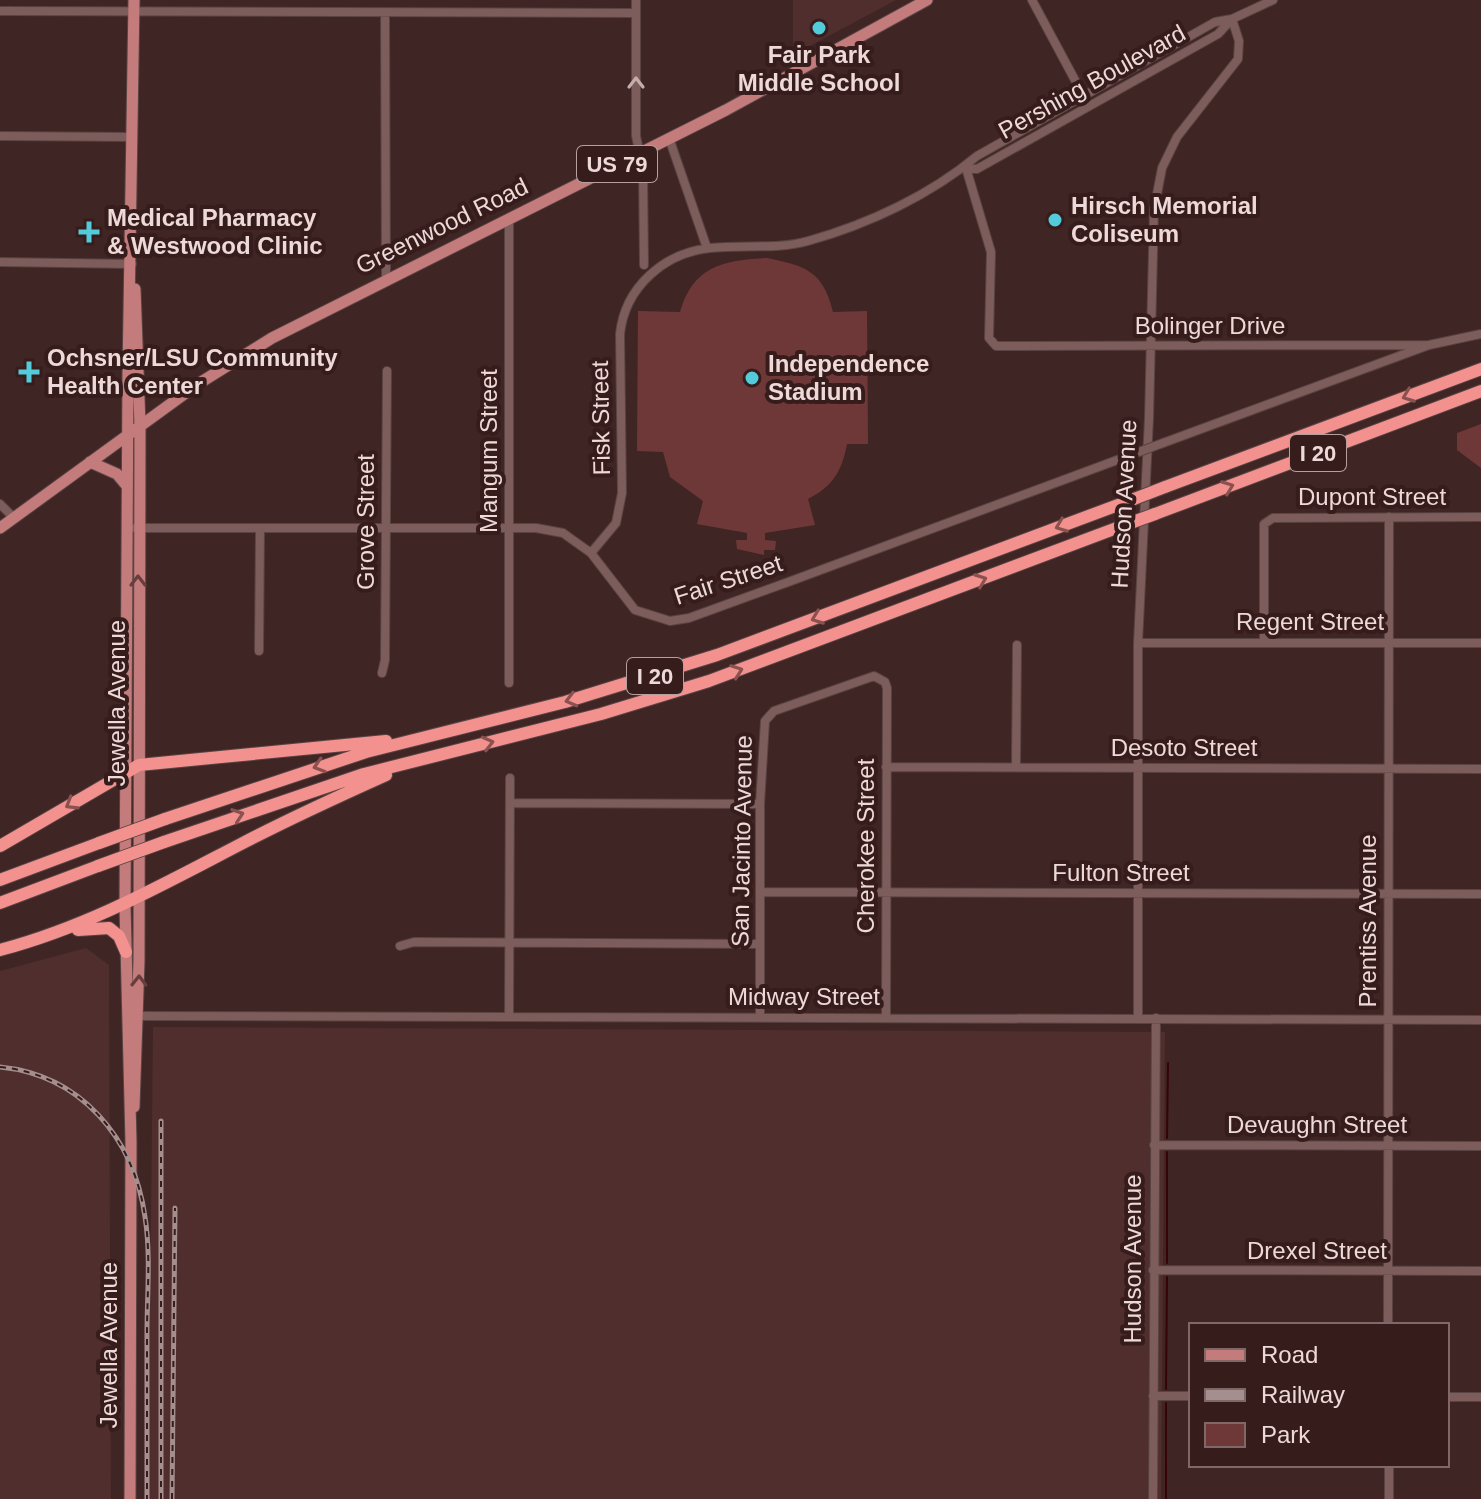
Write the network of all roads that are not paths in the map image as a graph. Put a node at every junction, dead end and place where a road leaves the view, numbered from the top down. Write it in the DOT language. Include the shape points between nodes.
graph roads {
  1 [pos="636,0"];
  2 [pos="927,0"];
  3 [pos="1032,0"];
  4 [pos="1273,0"];
  5 [pos="134,6"];
  6 [pos="0,11"];
  7 [pos="385,13"];
  8 [pos="636,13"];
  9 [pos="1232,19"];
  10 [pos="1083,95"];
  11 [pos="0,136"];
  12 [pos="133,137"];
  13 [pos="669,138"];
  14 [pos="641,152"];
  15 [pos="966,168"];
  16 [pos="509,218"];
  17 [pos="707,248"];
  18 [pos="0,262"];
  19 [pos="132,264"];
  20 [pos="644,265"];
  21 [pos="386,278"];
  22 [pos="645,279"];
  23 [pos="1481,334"];
  24 [pos="1429,345"];
  25 [pos="1150,347"];
  26 [pos="1481,369"];
  27 [pos="387,371"];
  28 [pos="1481,391"];
  29 [pos="140,425"];
  30 [pos="127,434"];
  31 [pos="1163,443"];
  32 [pos="90,462"];
  33 [pos="127,486"];
  34 [pos="0,504"];
  35 [pos="1389,517"];
  36 [pos="1481,517"];
  37 [pos="14,518"];
  38 [pos="386,526"];
  39 [pos="509,527"];
  40 [pos="0,528"];
  41 [pos="132,528"];
  42 [pos="260,528"];
  43 [pos="591,553"];
  44 [pos="1264,642"];
  45 [pos="1389,642"];
  46 [pos="1138,643"];
  47 [pos="1481,643"];
  48 [pos="1017,645"];
  49 [pos="259,651"];
  50 [pos="382,673"];
  51 [pos="879,677"];
  52 [pos="509,683"];
  53 [pos="402,741"];
  54 [pos="417,761"];
  55 [pos="139,765"];
  56 [pos="886,767"];
  57 [pos="1016,767"];
  58 [pos="1138,768"];
  59 [pos="1389,768"];
  60 [pos="1481,769"];
  61 [pos="126,771"];
  62 [pos="510,778"];
  63 [pos="510,803"];
  64 [pos="760,804"];
  65 [pos="0,846"];
  66 [pos="0,880"];
  67 [pos="760,892"];
  68 [pos="885,893"];
  69 [pos="1388,893"];
  70 [pos="1138,894"];
  71 [pos="1481,894"];
  72 [pos="139,899"];
  73 [pos="0,903"];
  74 [pos="125,906"];
  75 [pos="40,939"];
  76 [pos="508,942"];
  77 [pos="760,944"];
  78 [pos="400,946"];
  79 [pos="0,950"];
  80 [pos="126,952"];
  81 [pos="132,1016"];
  82 [pos="509,1017"];
  83 [pos="760,1017"];
  84 [pos="886,1017"];
  85 [pos="1138,1018"];
  86 [pos="1156,1018"];
  87 [pos="1388,1019"];
  88 [pos="1481,1020"];
  89 [pos="1154,1145"];
  90 [pos="1388,1145"];
  91 [pos="1481,1146"];
  92 [pos="1153,1270"];
  93 [pos="1388,1271"];
  94 [pos="1481,1271"];
  95 [pos="1388,1323"];
  96 [pos="1153,1396"];
  97 [pos="1189,1396"];
  98 [pos="1449,1397"];
  99 [pos="1481,1397"];
  100 [pos="1389,1467"];
  101 [pos="130,1499"];
  102 [pos="1153,1499"];
  103 [pos="1389,1499"];
  1 -- 8 [label="street"];
  2 -- 13 [label="main road, Greenwood Road / US 79"];
  3 -- 10 [label="street"];
  4 -- 9 [label="street, Pershing Boulevard"];
  5 -- 6 [label="street"];
  5 -- 7 [label="street"];
  5 -- 12 [label="main road, Jewella Avenue"];
  7 -- 8 [label="street"];
  7 -- 21 [label="street"];
  14 -- 8 [label="street, one-way" via="636,136"];
  9 -- 10 [label="street, Pershing Boulevard" via="1215,22"];
  9 -- 15 [label="street, Pershing Boulevard" via="1218,34 1002,155 977,169"];
  9 -- 25 [label="street, Hudson Avenue" via="1238,59 1184,125 1159,179"];
  10 -- 15 [label="street, Pershing Boulevard" via="977,156"];
  11 -- 12 [label="street"];
  12 -- 19 [label="main road, Jewella Avenue"];
  13 -- 14 [label="main road, Greenwood Road / US 79"];
  13 -- 17 [label="street"];
  14 -- 16 [label="main road, Greenwood Road / US 79"];
  14 -- 20 [label="street"];
  15 -- 17 [label="street, Pershing Boulevard" via="869,219 808,241"];
  15 -- 25 [label="street, Bolinger Drive" via="991,252 991,342"];
  16 -- 21 [label="main road, Greenwood Road / US 79"];
  16 -- 39 [label="street, Mangum Street"];
  17 -- 22 [label="street, Pershing Boulevard" via="677,258"];
  18 -- 19 [label="street"];
  19 -- 29 [label="main road, Jewella Avenue"];
  19 -- 30 [label="main road, Jewella Avenue"];
  21 -- 29 [label="main road, Greenwood Road / US 79" via="230,362"];
  22 -- 43 [label="street, Fisk Street" via="626,305 620,334 622,493 616,523"];
  23 -- 24 [label="street, Bolinger Drive"];
  24 -- 25 [label="street, Bolinger Drive"];
  24 -- 31 [label="street, Bolinger Drive"];
  25 -- 46 [label="street, Hudson Avenue"];
  26 -- 53 [label="highway, I 20, one-way, bridge" via="717,655 565,702"];
  27 -- 38 [label="street, Grove Street"];
  54 -- 28 [label="highway, I 20, one-way, bridge" via="709,681"];
  29 -- 30 [label="main road, Greenwood Road / US 79"];
  29 -- 41 [label="main road, Jewella Avenue"];
  30 -- 32 [label="main road, Greenwood Road / US 79"];
  30 -- 33 [label="main road, Jewella Avenue"];
  31 -- 43 [label="street, Fair Street, bridge" via="689,618 662,620 635,610"];
  32 -- 33 [label="main road" via="117,474"];
  32 -- 37 [label="main road, Greenwood Road / US 79"];
  33 -- 41 [label="main road, Jewella Avenue"];
  34 -- 37 [label="street"];
  35 -- 36 [label="street, Dupont Street"];
  35 -- 44 [label="street, Dupont Street" via="1280,517 1264,524"];
  35 -- 45 [label="street, Prentiss Avenue"];
  37 -- 40 [label="main road, Greenwood Road / US 79"];
  38 -- 39 [label="street, Fair Street"];
  38 -- 42 [label="street, Fair Street"];
  38 -- 50 [label="street, Grove Street"];
  39 -- 43 [label="street, Fair Street" via="563,533"];
  39 -- 52 [label="street, Mangum Street"];
  41 -- 42 [label="street, Fair Street"];
  55 -- 41 [label="main road, Jewella Avenue, one-way"];
  41 -- 61 [label="main road, Jewella Avenue"];
  42 -- 49 [label="street"];
  44 -- 45 [label="street, Regent Street"];
  44 -- 46 [label="street, Regent Street"];
  45 -- 47 [label="street, Regent Street"];
  45 -- 59 [label="street, Prentiss Avenue"];
  46 -- 58 [label="street, Hudson Avenue"];
  48 -- 57 [label="street"];
  51 -- 56 [label="street, Cherokee Street" via="887,688"];
  51 -- 64 [label="street, San Jacinto Avenue" via="868,676 769,715 762,728"];
  53 -- 55 [label="highway"];
  53 -- 66 [label="highway, I 20, one-way, bridge" via="295,773"];
  54 -- 72 [label="highway" via="293,817"];
  73 -- 54 [label="highway, I 20, one-way, bridge" via="299,794"];
  55 -- 61 [label="highway"];
  55 -- 72 [label="main road, Jewella Avenue"];
  56 -- 57 [label="street, Desoto Street"];
  56 -- 68 [label="street, Cherokee Street"];
  57 -- 58 [label="street, Desoto Street"];
  58 -- 59 [label="street, Desoto Street"];
  58 -- 70 [label="street, Hudson Avenue"];
  59 -- 60 [label="street, Desoto Street"];
  59 -- 69 [label="street, Prentiss Avenue"];
  61 -- 65 [label="highway, one-way"];
  61 -- 74 [label="main road, Jewella Avenue"];
  62 -- 63 [label="street"];
  63 -- 64 [label="street"];
  63 -- 76 [label="street"];
  64 -- 67 [label="street, San Jacinto Avenue"];
  67 -- 68 [label="street, Fulton Street"];
  67 -- 77 [label="street, San Jacinto Avenue"];
  68 -- 70 [label="street, Fulton Street"];
  68 -- 84 [label="street, Cherokee Street"];
  69 -- 70 [label="street, Fulton Street"];
  69 -- 71 [label="street, Fulton Street"];
  69 -- 87 [label="street, Prentiss Avenue"];
  70 -- 85 [label="street, Hudson Avenue"];
  72 -- 74 [label="highway"];
  81 -- 72 [label="main road, Jewella Avenue, one-way"];
  74 -- 75 [label="highway"];
  74 -- 80 [label="main road, Jewella Avenue"];
  75 -- 79 [label="highway"];
  75 -- 80 [label="highway" via="106,927 119,936"];
  76 -- 77 [label="street"];
  76 -- 78 [label="street"];
  76 -- 82 [label="street"];
  77 -- 83 [label="street, San Jacinto Avenue"];
  80 -- 81 [label="main road, Jewella Avenue"];
  81 -- 82 [label="street, Midway Street"];
  81 -- 101 [label="main road, Jewella Avenue"];
  82 -- 83 [label="street, Midway Street"];
  83 -- 84 [label="street, Midway Street"];
  84 -- 85 [label="street, Midway Street"];
  85 -- 86 [label="street, Midway Street"];
  86 -- 87 [label="street, Midway Street"];
  86 -- 89 [label="street, Hudson Avenue"];
  87 -- 88 [label="street, Midway Street"];
  87 -- 90 [label="street, Prentiss Avenue"];
  89 -- 90 [label="street, Devaughn Street"];
  89 -- 92 [label="street, Hudson Avenue"];
  90 -- 91 [label="street, Devaughn Street"];
  90 -- 93 [label="street, Prentiss Avenue"];
  92 -- 93 [label="street, Drexel Street"];
  92 -- 96 [label="street, Hudson Avenue"];
  93 -- 94 [label="street, Drexel Street"];
  93 -- 95 [label="street, Prentiss Avenue"];
  96 -- 97 [label="street"];
  96 -- 102 [label="street, Hudson Avenue"];
  98 -- 99 [label="street"];
  100 -- 103 [label="street"];
}
